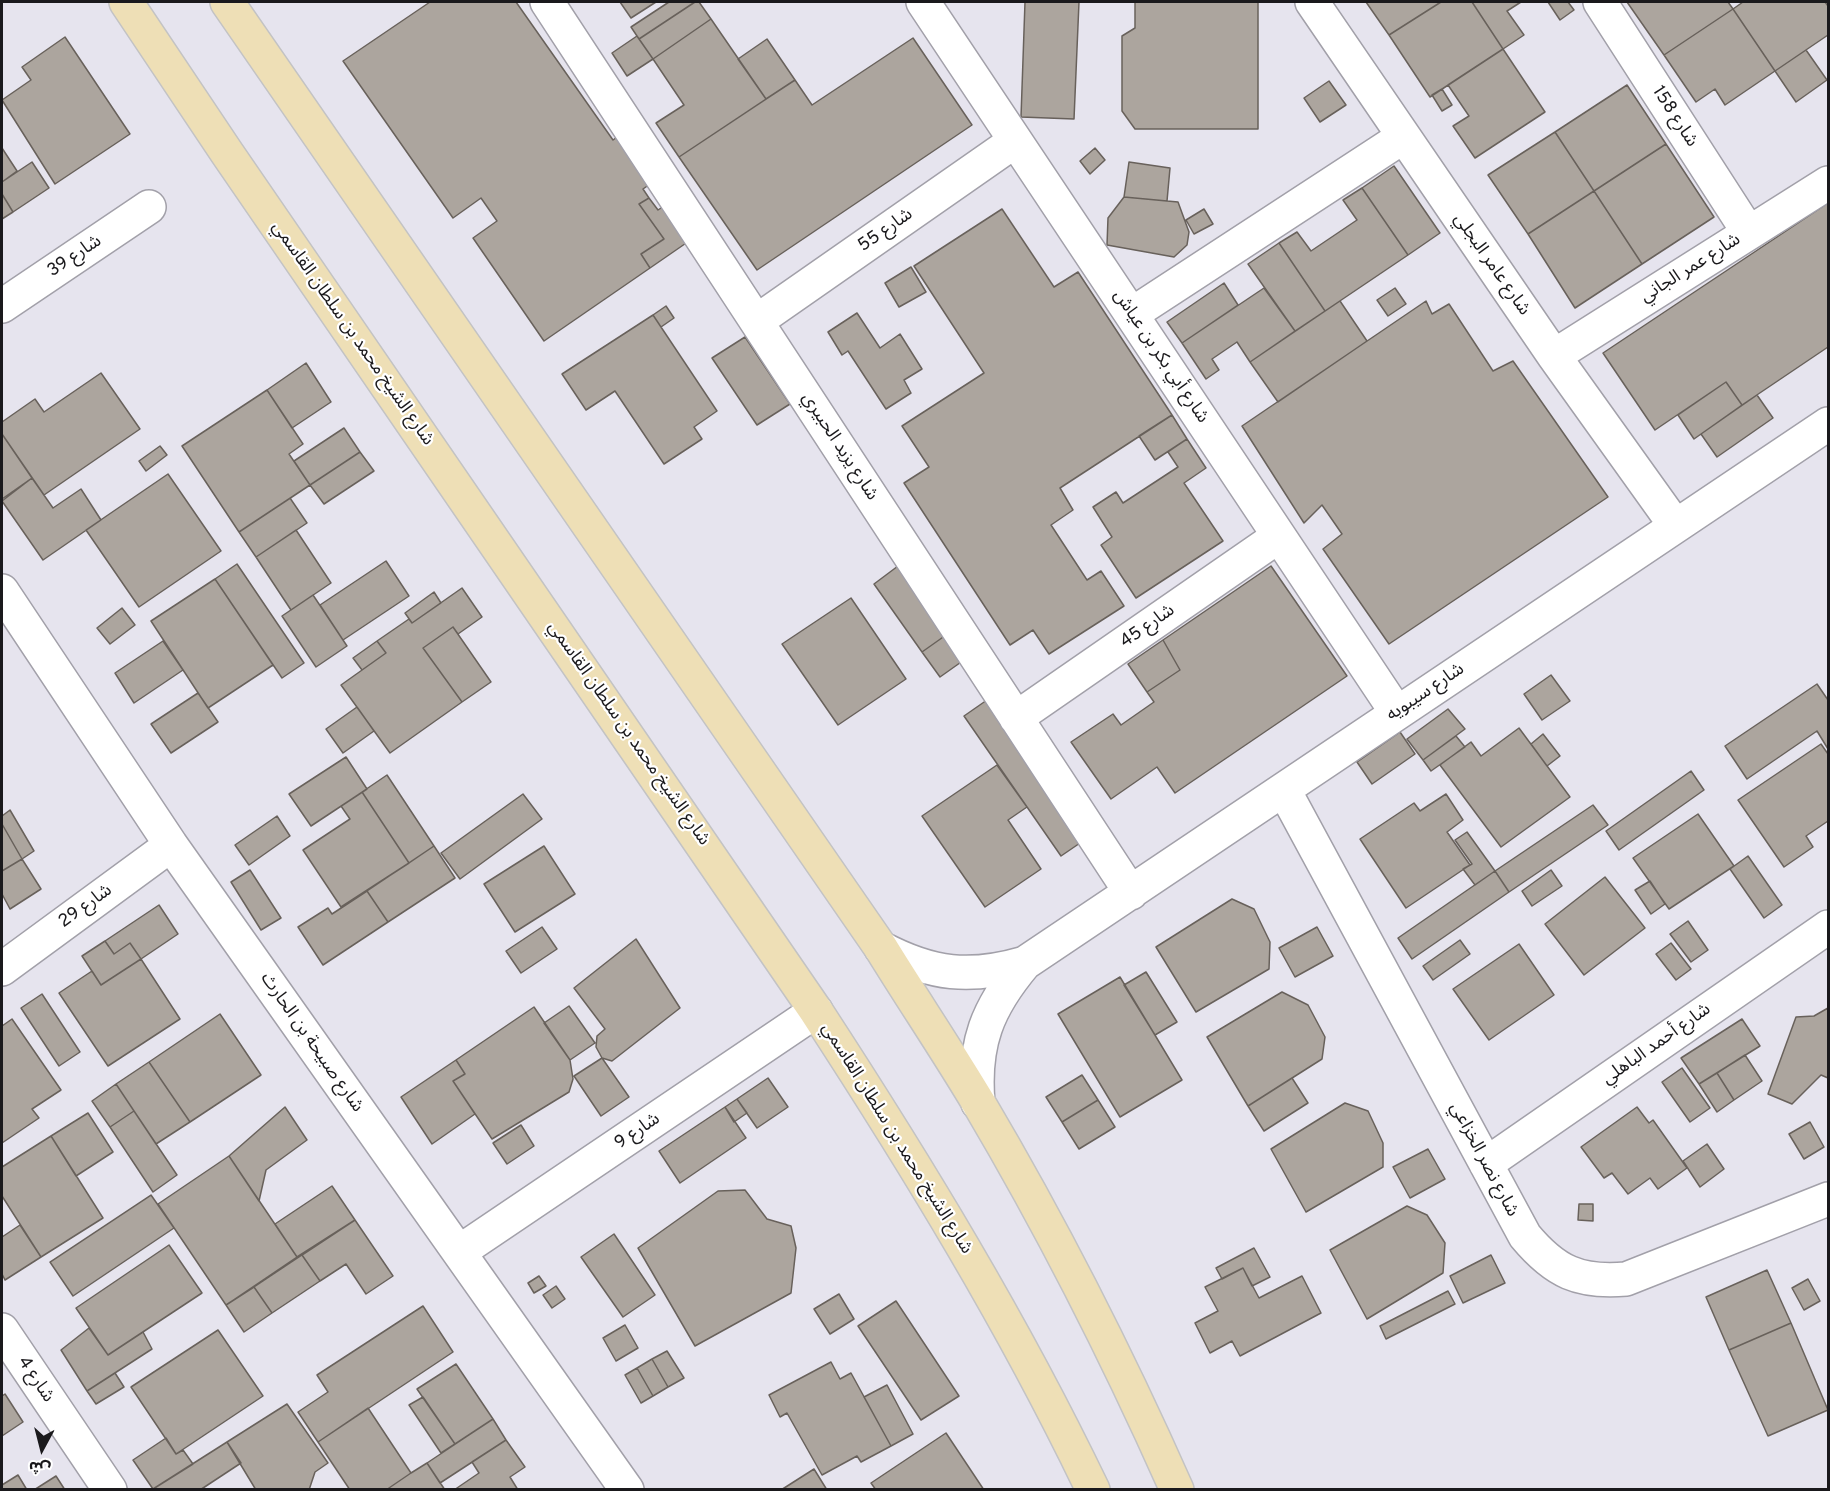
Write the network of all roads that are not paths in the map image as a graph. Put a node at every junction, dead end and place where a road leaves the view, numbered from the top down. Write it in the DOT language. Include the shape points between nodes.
graph roads {
  1 [pos="126,2"];
  2 [pos="227,2"];
  3 [pos="547,2"];
  4 [pos="923,2"];
  5 [pos="1312,2"];
  6 [pos="1600,2"];
  7 [pos="1403,137"];
  8 [pos="1015,141"];
  9 [pos="1828,183"];
  10 [pos="149,207"];
  11 [pos="1749,233"];
  12 [pos="2,306"];
  13 [pos="1132,314"];
  14 [pos="757,321"];
  15 [pos="1554,356"];
  16 [pos="1828,424"];
  17 [pos="1675,525"];
  18 [pos="1279,536"];
  19 [pos="2,591"];
  20 [pos="1397,713"];
  21 [pos="1016,718"];
  22 [pos="1284,790"];
  23 [pos="171,845"];
  24 [pos="1131,893"];
  25 [pos="1828,927"];
  26 [pos="881,948"];
  27 [pos="1025,963"];
  28 [pos="2,969"];
  29 [pos="816,1011"];
  30 [pos="978,1103"];
  31 [pos="1485,1164"];
  32 [pos="1828,1199"];
  33 [pos="459,1252"];
  34 [pos="2,1330"];
  35 [pos="110,1490"];
  36 [pos="627,1490"];
  37 [pos="1093,1490"];
  38 [pos="1177,1490"];
  1 -- 29 [label="main road, شارع الشيخ محمد بن سلطان القاسمي"];
  2 -- 26 [label="main road"];
  3 -- 14 [label="street, شارع يزيد الحبيري"];
  4 -- 8 [label="street, شارع أبي بكر بن عياش"];
  5 -- 7 [label="street, شارع عامر البجلي"];
  6 -- 11 [label="street, شارع 158"];
  7 -- 13 [label="street"];
  7 -- 15 [label="street, شارع عامر البجلي"];
  8 -- 13 [label="street, شارع أبي بكر بن عياش"];
  8 -- 14 [label="street, شارع 55"];
  9 -- 11 [label="street, شارع عمر الجاني"];
  10 -- 12 [label="street, شارع 39"];
  11 -- 15 [label="street, شارع عمر الجاني"];
  13 -- 18 [label="street, شارع أبي بكر بن عياش"];
  14 -- 21 [label="street, شارع يزيد الحبيري"];
  15 -- 17 [label="street, شارع عامر البجلي"];
  16 -- 17 [label="street, شارع سيبويه"];
  17 -- 20 [label="street, شارع سيبويه"];
  18 -- 20 [label="street, شارع أبي بكر بن عياش"];
  18 -- 21 [label="street, شارع 45"];
  19 -- 23 [label="street, شارع صبيحة بن الحارث"];
  20 -- 22 [label="street, شارع سيبويه"];
  21 -- 24 [label="street, شارع يزيد الحبيري"];
  22 -- 24 [label="street, شارع سيبويه"];
  22 -- 31 [label="street, شارع نصر الخزاعي"];
  23 -- 28 [label="street, شارع 29"];
  23 -- 33 [label="street, شارع صبيحة بن الحارث"];
  24 -- 27 [label="street, شارع سيبويه"];
  25 -- 31 [label="street, شارع أحمد الباهلي"];
  26 -- 27 [label="street, شارع سيبويه" via="936,971 966,974"];
  26 -- 30 [label="main road"];
  27 -- 30 [label="street, شارع سيبويه" via="990,1013 980,1042"];
  29 -- 33 [label="street, شارع 9"];
  29 -- 37 [label="main road, شارع الشيخ محمد بن سلطان القاسمي" via="906,1150 986,1285"];
  30 -- 38 [label="main road" via="1103,1333"];
  31 -- 32 [label="street, شارع نصر الخزاعي" via="1539,1254 1558,1269 1602,1281 1626,1279"];
  33 -- 36 [label="street, شارع صبيحة بن الحارث"];
  34 -- 35 [label="street, شارع 4"];
}
